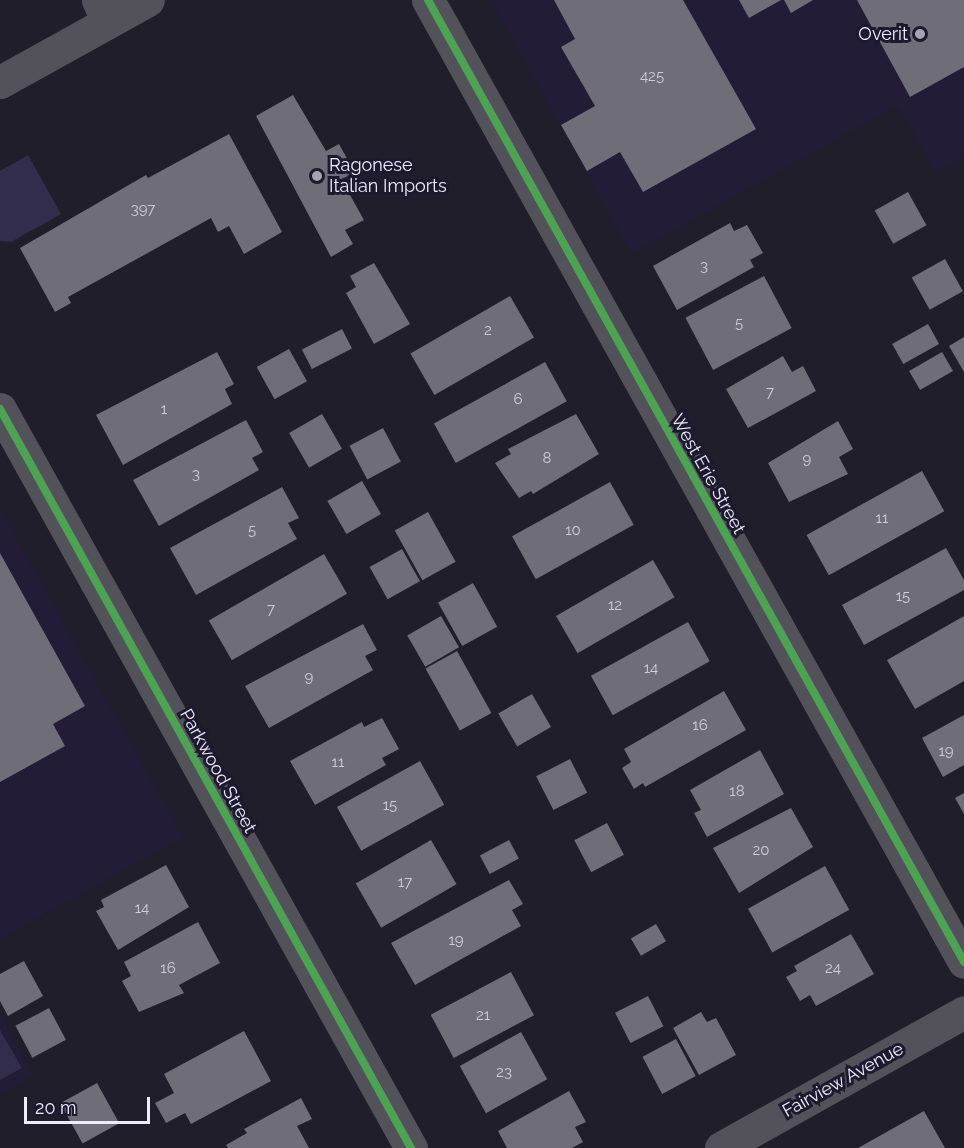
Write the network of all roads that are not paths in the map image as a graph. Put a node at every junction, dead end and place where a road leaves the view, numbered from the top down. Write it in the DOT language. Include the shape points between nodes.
graph roads {
  1 [pos="148,0"];
  2 [pos="428,0"];
  3 [pos="103,11"];
  4 [pos="0,82"];
  5 [pos="0,409"];
  6 [pos="964,962"];
  7 [pos="964,1012"];
  8 [pos="411,1148"];
  9 [pos="721,1148"];
  1 -- 3 [label="street"];
  2 -- 6 [label="street, West Erie Street"];
  3 -- 4 [label="street"];
  5 -- 8 [label="street, Parkwood Street"];
  7 -- 9 [label="street, Fairview Avenue"];
}
